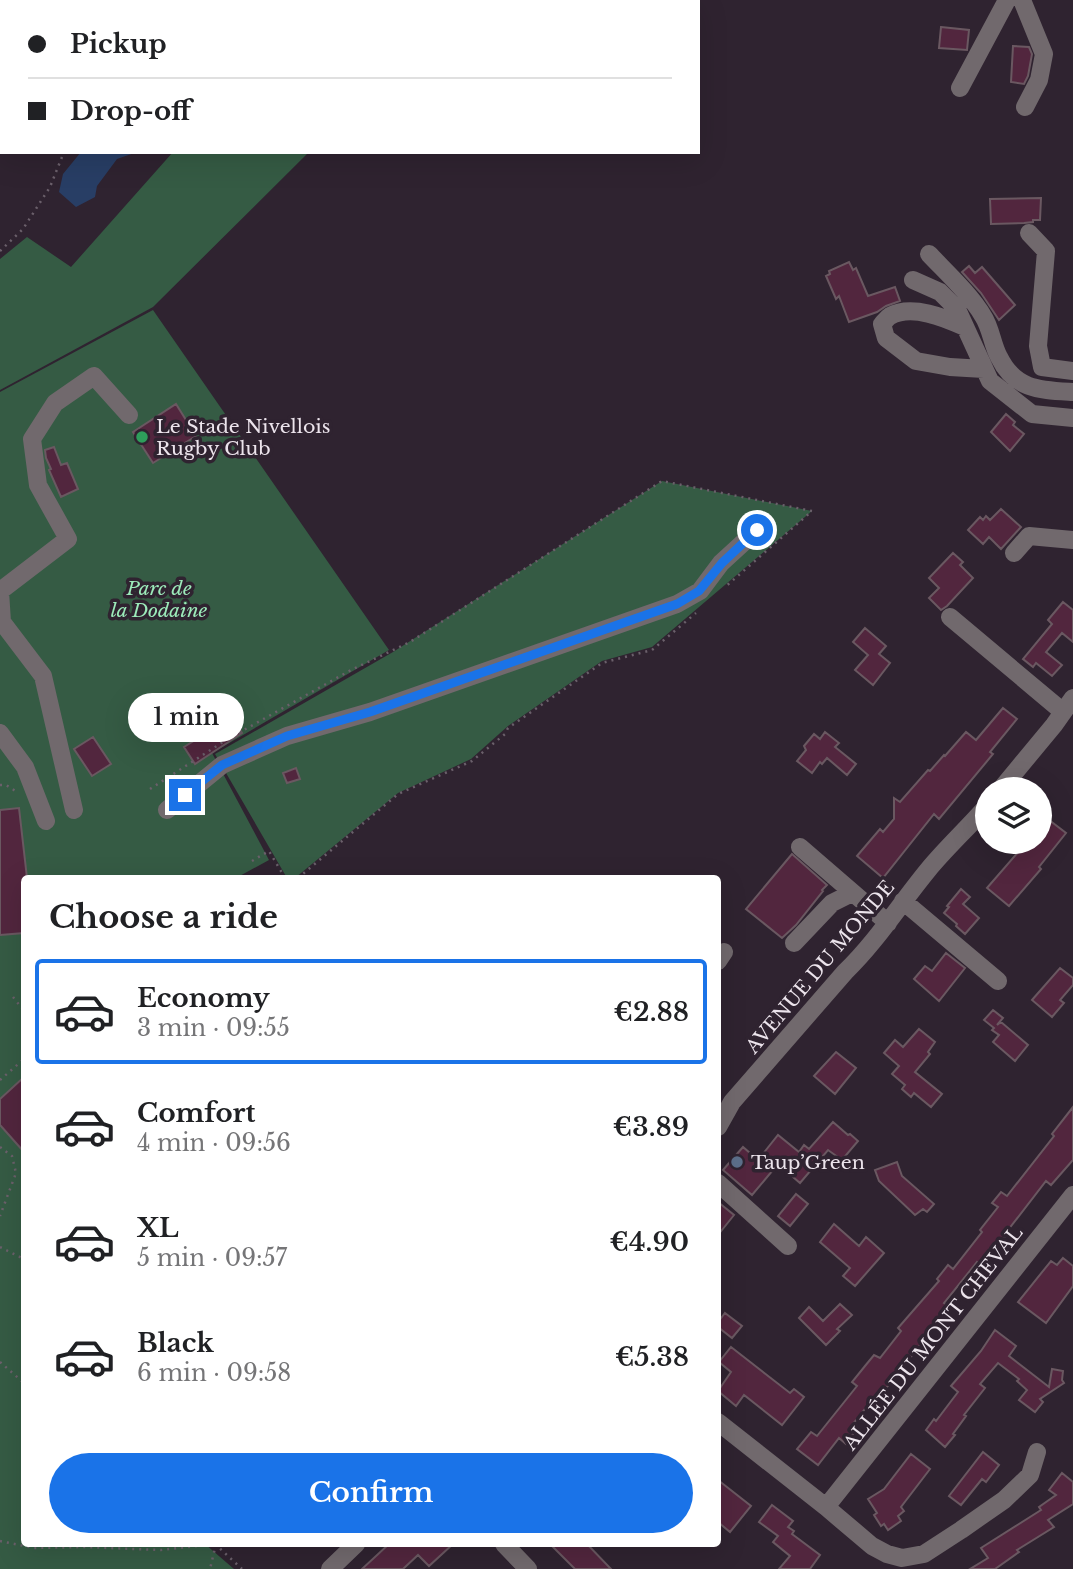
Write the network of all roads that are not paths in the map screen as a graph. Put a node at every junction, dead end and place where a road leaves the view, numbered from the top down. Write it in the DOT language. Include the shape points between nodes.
graph roads {
  1 [pos="1007,0"];
  2 [pos="1022,0"];
  3 [pos="960,88"];
  4 [pos="1025,107"];
  5 [pos="1029,233"];
  6 [pos="929,254"];
  7 [pos="914,280"];
  8 [pos="965,327"];
  9 [pos="984,369"];
  10 [pos="1073,371"];
  11 [pos="1073,392"];
  12 [pos="129,415"];
  13 [pos="1073,418"];
  14 [pos="757,530"];
  15 [pos="1073,540"];
  16 [pos="1014,553"];
  17 [pos="950,617"];
  18 [pos="1068,704"];
  19 [pos="0,733"];
  20 [pos="1011,777"];
  21 [pos="74,810"];
  22 [pos="167,810"];
  23 [pos="975,818"];
  24 [pos="46,821"];
  25 [pos="800,847"];
  26 [pos="852,893"];
  27 [pos="903,901"];
  28 [pos="888,923"];
  29 [pos="794,943"];
  30 [pos="998,981"];
  31 [pos="721,1114"];
  32 [pos="721,1186"];
  33 [pos="1073,1195"];
  34 [pos="788,1246"];
  35 [pos="721,1424"];
  36 [pos="1037,1452"];
  37 [pos="826,1507"];
  38 [pos="353,1547"];
  39 [pos="507,1547"];
  40 [pos="330,1569"];
  41 [pos="528,1569"];
  1 -- 3 [label="street"];
  2 -- 4 [label="street" via="1044,54 1039,80"];
  5 -- 10 [label="street" via="1046,251 1038,346 1042,367"];
  6 -- 11 [label="street" via="984,317 999,359 1016,381 1044,390"];
  7 -- 8 [label="street" via="940,292 957,309"];
  8 -- 9 [label="street"];
  8 -- 9 [label="street" via="935,314 908,312 890,316 882,324 886,338 916,361"];
  9 -- 13 [label="street" via="990,381 1032,414"];
  12 -- 21 [label="street" via="94,376 55,403 32,439 38,485 68,540 0,591 2,622 43,676"];
  14 -- 22 [label="street" via="699,591 677,604 370,712 287,736 222,765"];
  15 -- 16 [label="street" via="1030,536"];
  17 -- 18 [label="street"];
  18 -- 20 [label="street"];
  19 -- 24 [label="street" via="24,766"];
  23 -- 27 [label="street, AVENUE DU MONDE"];
  25 -- 26 [label="street"];
  26 -- 28 [label="street"];
  26 -- 29 [label="street" via="832,903"];
  27 -- 28 [label="street, AVENUE DU MONDE"];
  27 -- 30 [label="street"];
  28 -- 31 [label="street, AVENUE DU MONDE"];
  32 -- 34 [label="street"];
  33 -- 37 [label="street, ALLÉE DU MONT CHEVAL"];
  35 -- 37 [label="street"];
  36 -- 37 [label="street" via="1030,1475 1003,1500 924,1554 902,1558 887,1554"];
  38 -- 40 [label="street"];
  39 -- 41 [label="street"];
}
